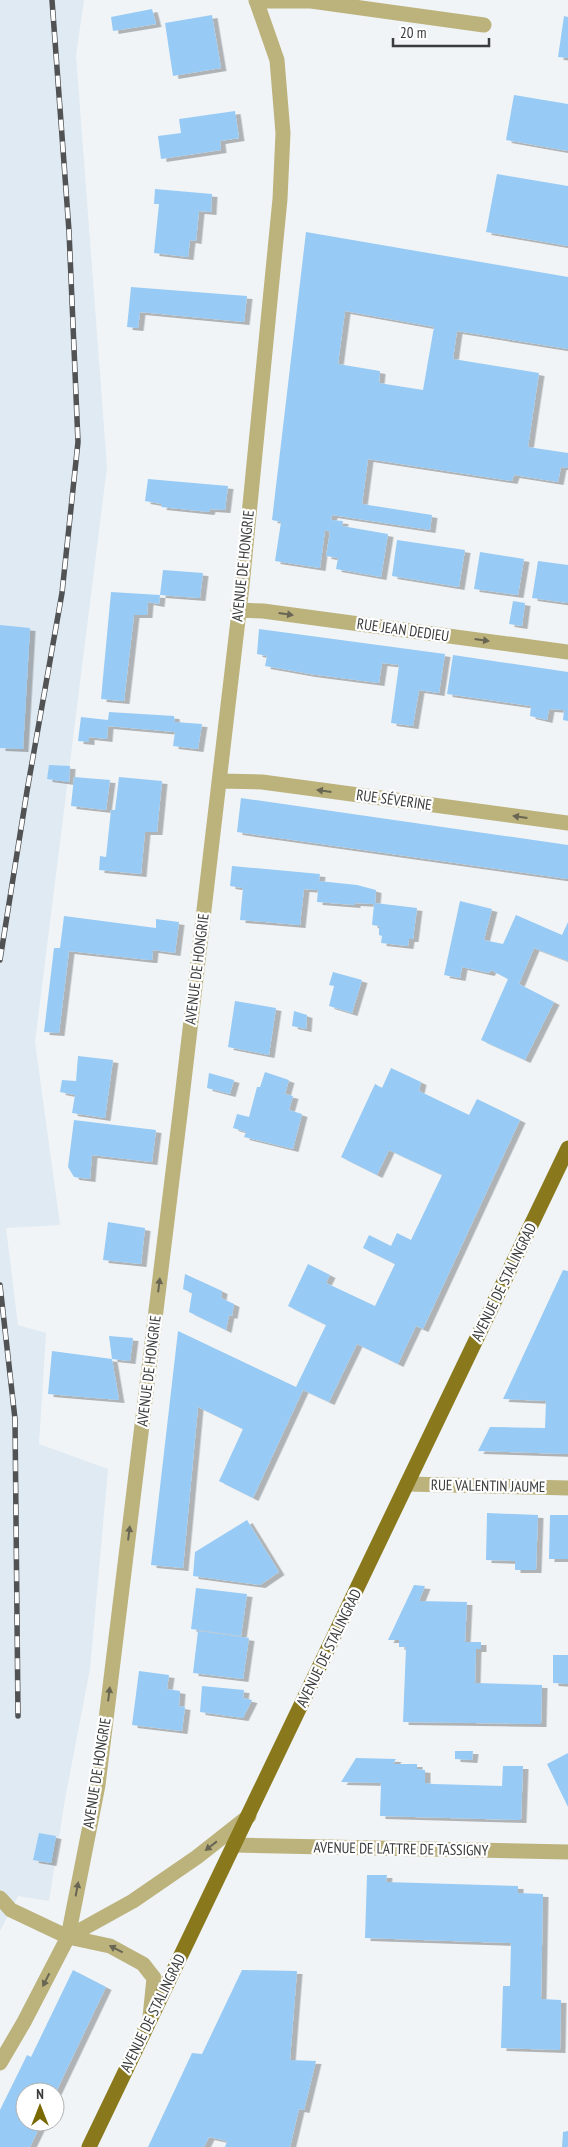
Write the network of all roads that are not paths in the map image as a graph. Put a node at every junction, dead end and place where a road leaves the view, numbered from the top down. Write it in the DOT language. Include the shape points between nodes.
graph roads {
  1 [pos="256,1"];
  2 [pos="484,25"];
  3 [pos="238,610"];
  4 [pos="568,652"];
  5 [pos="219,781"];
  6 [pos="568,823"];
  7 [pos="568,1148"];
  8 [pos="407,1484"];
  9 [pos="568,1488"];
  10 [pos="249,1816"];
  11 [pos="235,1845"];
  12 [pos="568,1852"];
  13 [pos="0,1898"];
  14 [pos="68,1937"];
  15 [pos="150,2021"];
  16 [pos="0,2063"];
  17 [pos="89,2147"];
  1 -- 2 [label="street" via="312,1"];
  1 -- 3 [label="street, AVENUE DE HONGRIE" via="277,60 283,133 278,219"];
  3 -- 4 [label="street, RUE JEAN DEDIEU, one-way" via="263,610"];
  3 -- 5 [label="street, AVENUE DE HONGRIE"];
  6 -- 5 [label="street, RUE SÉVERINE, one-way" via="262,782"];
  14 -- 5 [label="street, AVENUE DE HONGRIE, one-way" via="98,1785"];
  7 -- 8 [label="main road, AVENUE DE STALINGRAD"];
  8 -- 9 [label="street, RUE VALENTIN JAUME"];
  8 -- 10 [label="main road, AVENUE DE STALINGRAD"];
  10 -- 11 [label="main road, AVENUE DE STALINGRAD"];
  10 -- 14 [label="street, one-way" via="197,1857 133,1900"];
  11 -- 12 [label="street, AVENUE DE LATTRE DE TASSIGNY"];
  11 -- 15 [label="main road, AVENUE DE STALINGRAD"];
  13 -- 14 [label="street" via="11,1910"];
  15 -- 14 [label="street, one-way" via="154,1978 143,1964 110,1946"];
  14 -- 16 [label="street, AVENUE DE HONGRIE, one-way"];
  15 -- 17 [label="main road, AVENUE DE STALINGRAD"];
}
